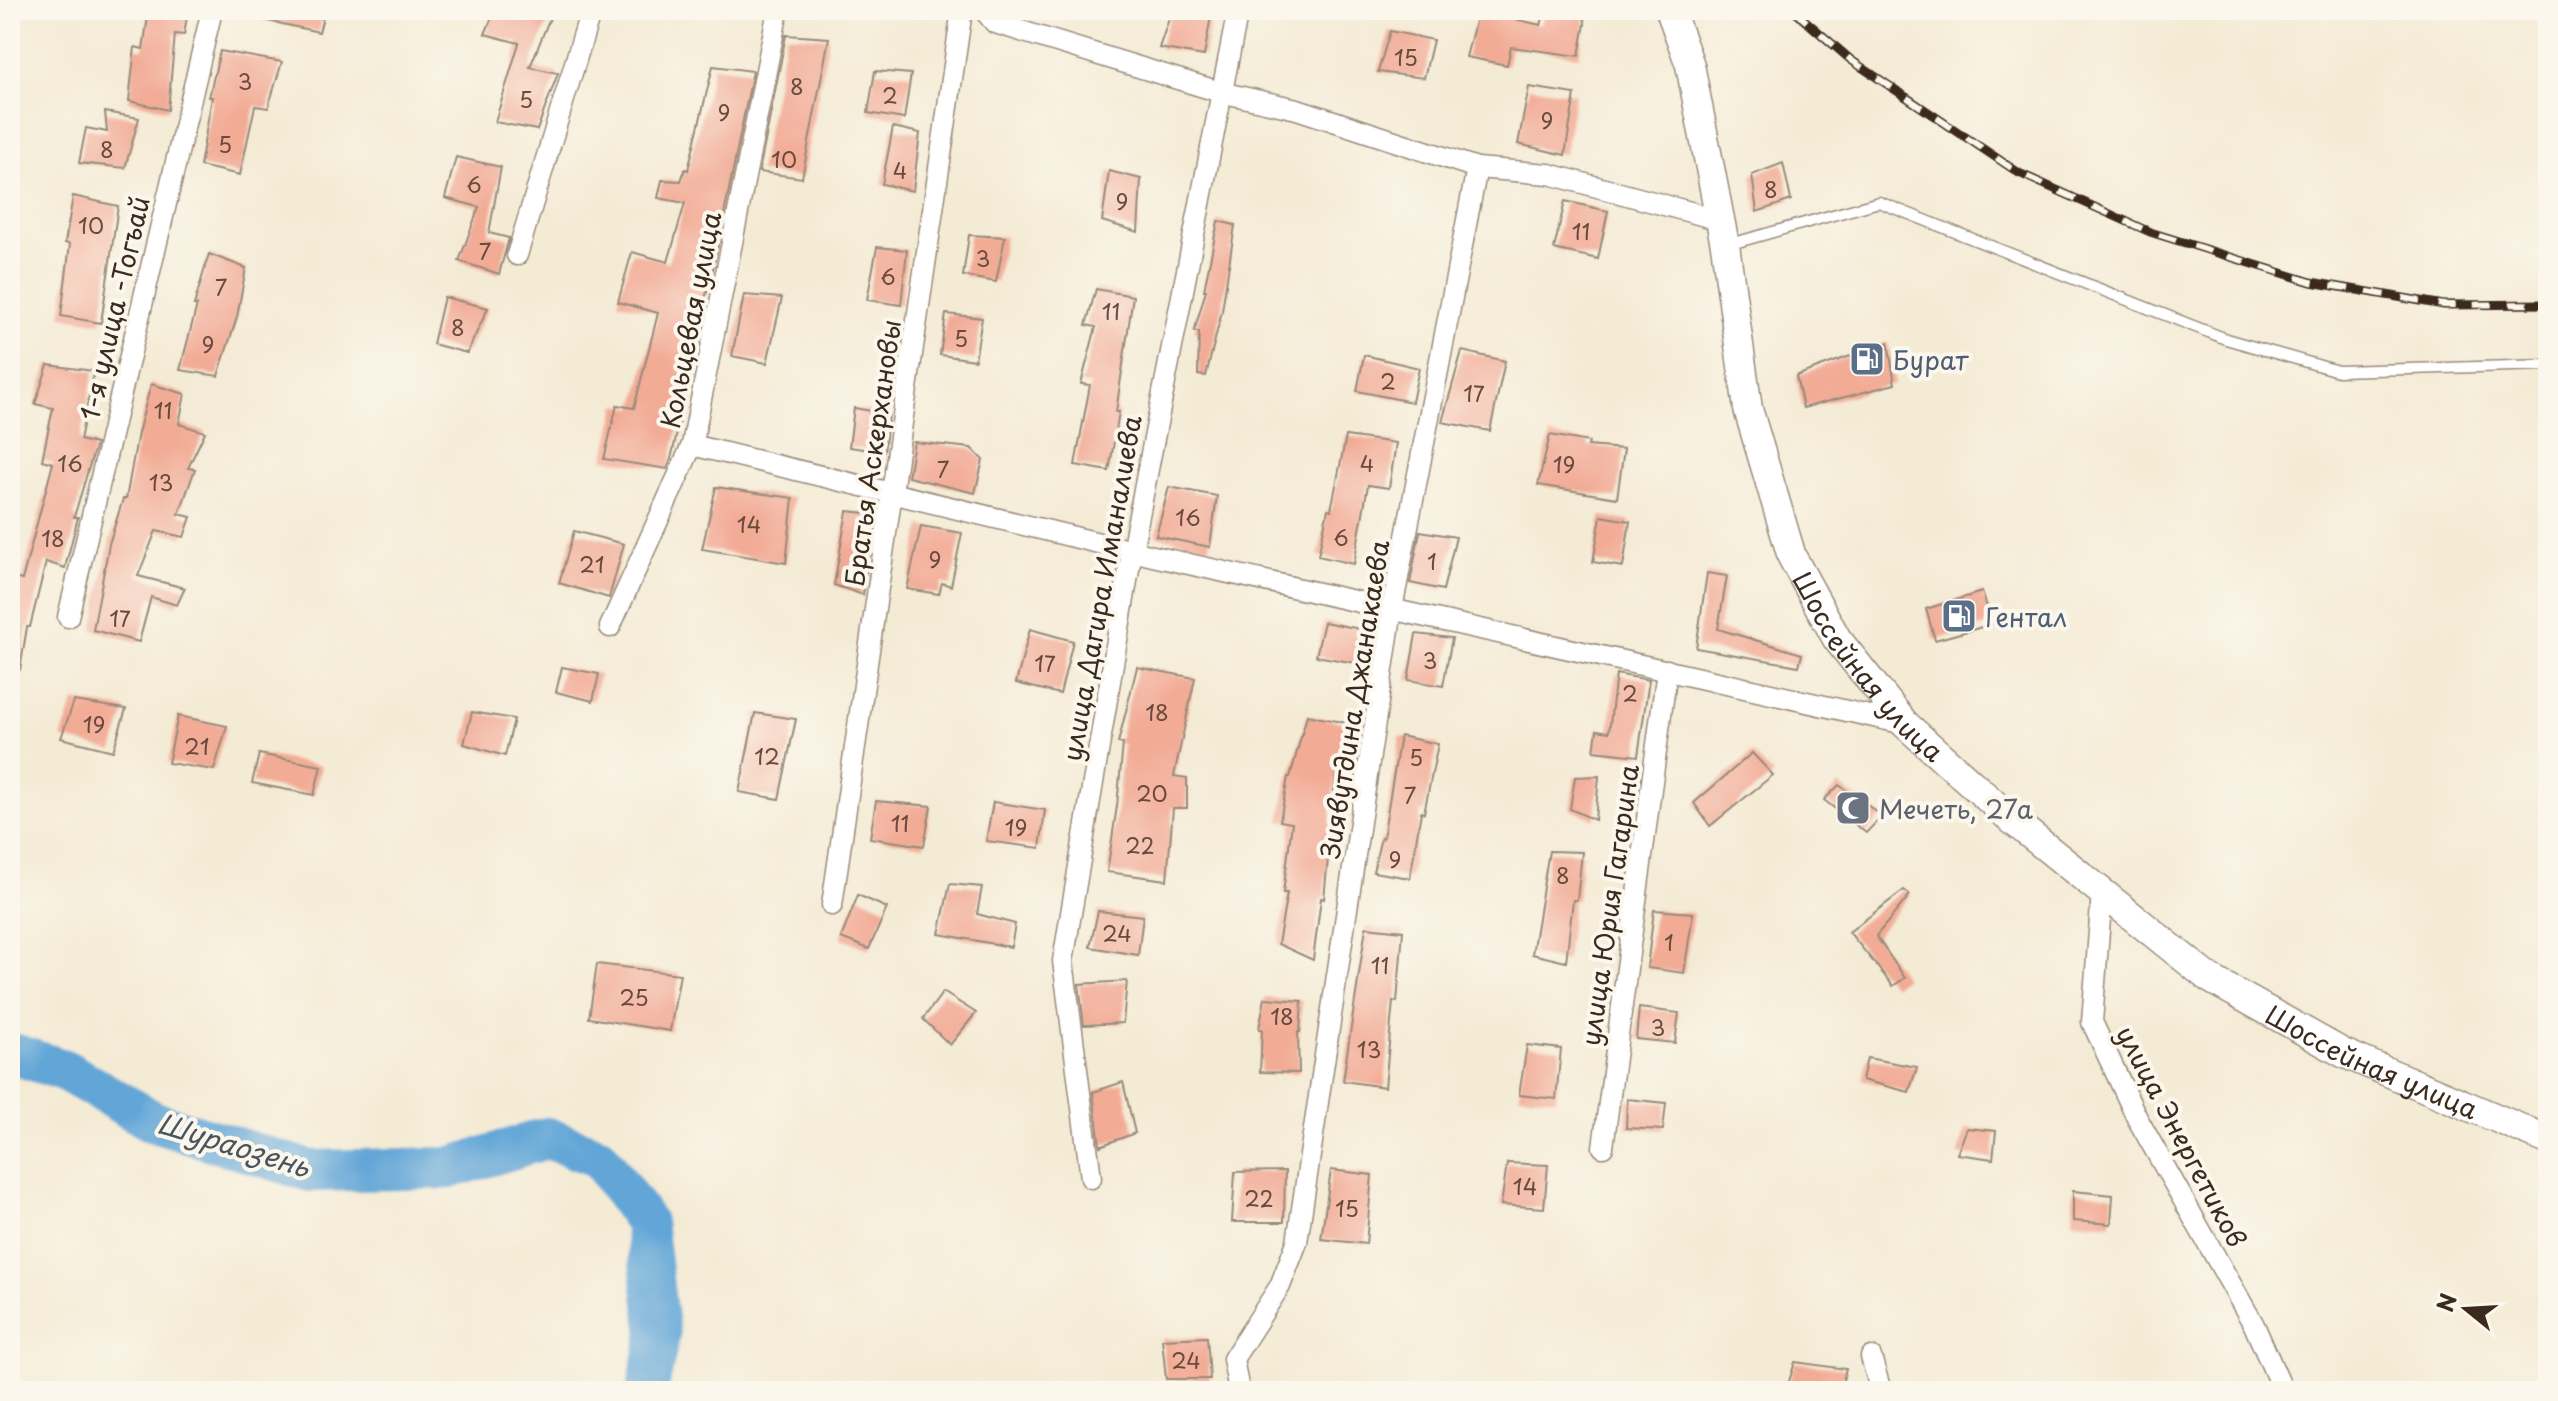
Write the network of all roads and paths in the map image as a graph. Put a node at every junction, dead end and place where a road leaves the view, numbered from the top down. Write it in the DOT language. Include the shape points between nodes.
graph roads {
  1 [pos="212,10"];
  2 [pos="591,10"];
  3 [pos="778,10"];
  4 [pos="962,10"];
  5 [pos="984,10"];
  6 [pos="1238,10"];
  7 [pos="1670,10"];
  8 [pos="1220,92"];
  9 [pos="1477,168"];
  10 [pos="1722,232"];
  11 [pos="517,255"];
  12 [pos="2548,365"];
  13 [pos="692,445"];
  14 [pos="892,494"];
  15 [pos="1132,551"];
  16 [pos="1392,609"];
  17 [pos="68,617"];
  18 [pos="610,627"];
  19 [pos="1667,670"];
  20 [pos="1905,724"];
  21 [pos="2102,892"];
  22 [pos="832,905"];
  23 [pos="2548,1140"];
  24 [pos="1603,1147"];
  25 [pos="1091,1178"];
  26 [pos="1871,1357"];
  27 [pos="1239,1391"];
  28 [pos="1881,1391"];
  29 [pos="2283,1391"];
  1 -- 17 [label="street, 1-я улица -Тогъай"];
  2 -- 11 [label="street"];
  3 -- 13 [label="street, Кольцевая улица"];
  4 -- 14 [label="street, Братья Аскерхановы"];
  5 -- 8 [label="street" via="995,23"];
  6 -- 8 [label="street, улица Дагира Иманалиева"];
  7 -- 10 [label="main road, Шоссейная улица" via="1690,65"];
  8 -- 9 [label="street" via="1297,109"];
  8 -- 15 [label="street, улица Дагира Иманалиева"];
  9 -- 10 [label="street" via="1549,174"];
  9 -- 16 [label="street, Зиявутдина Джанакаева"];
  10 -- 12 [label="lane" via="1879,202 2226,339 2338,371"];
  10 -- 20 [label="main road, Шоссейная улица" via="1748,409 1792,557 1837,639"];
  13 -- 14 [label="street"];
  13 -- 18 [label="street, Кольцевая улица"];
  14 -- 15 [label="street"];
  14 -- 22 [label="street, Братья Аскерхановы"];
  15 -- 16 [label="street"];
  15 -- 25 [label="street, улица Дагира Иманалиева" via="1063,961"];
  16 -- 19 [label="street"];
  16 -- 27 [label="street, Зиявутдина Джанакаева" via="1297,1242 1280,1286 1233,1359"];
  19 -- 20 [label="street"];
  19 -- 24 [label="street, улица Юрия Гагарина"];
  20 -- 21 [label="main road, Шоссейная улица"];
  21 -- 23 [label="main road, Шоссейная улица" via="2209,978 2343,1053"];
  21 -- 29 [label="street, улица Энергетиков" via="2092,1022 2137,1118 2254,1325"];
  26 -- 28 [label="street"];
}
